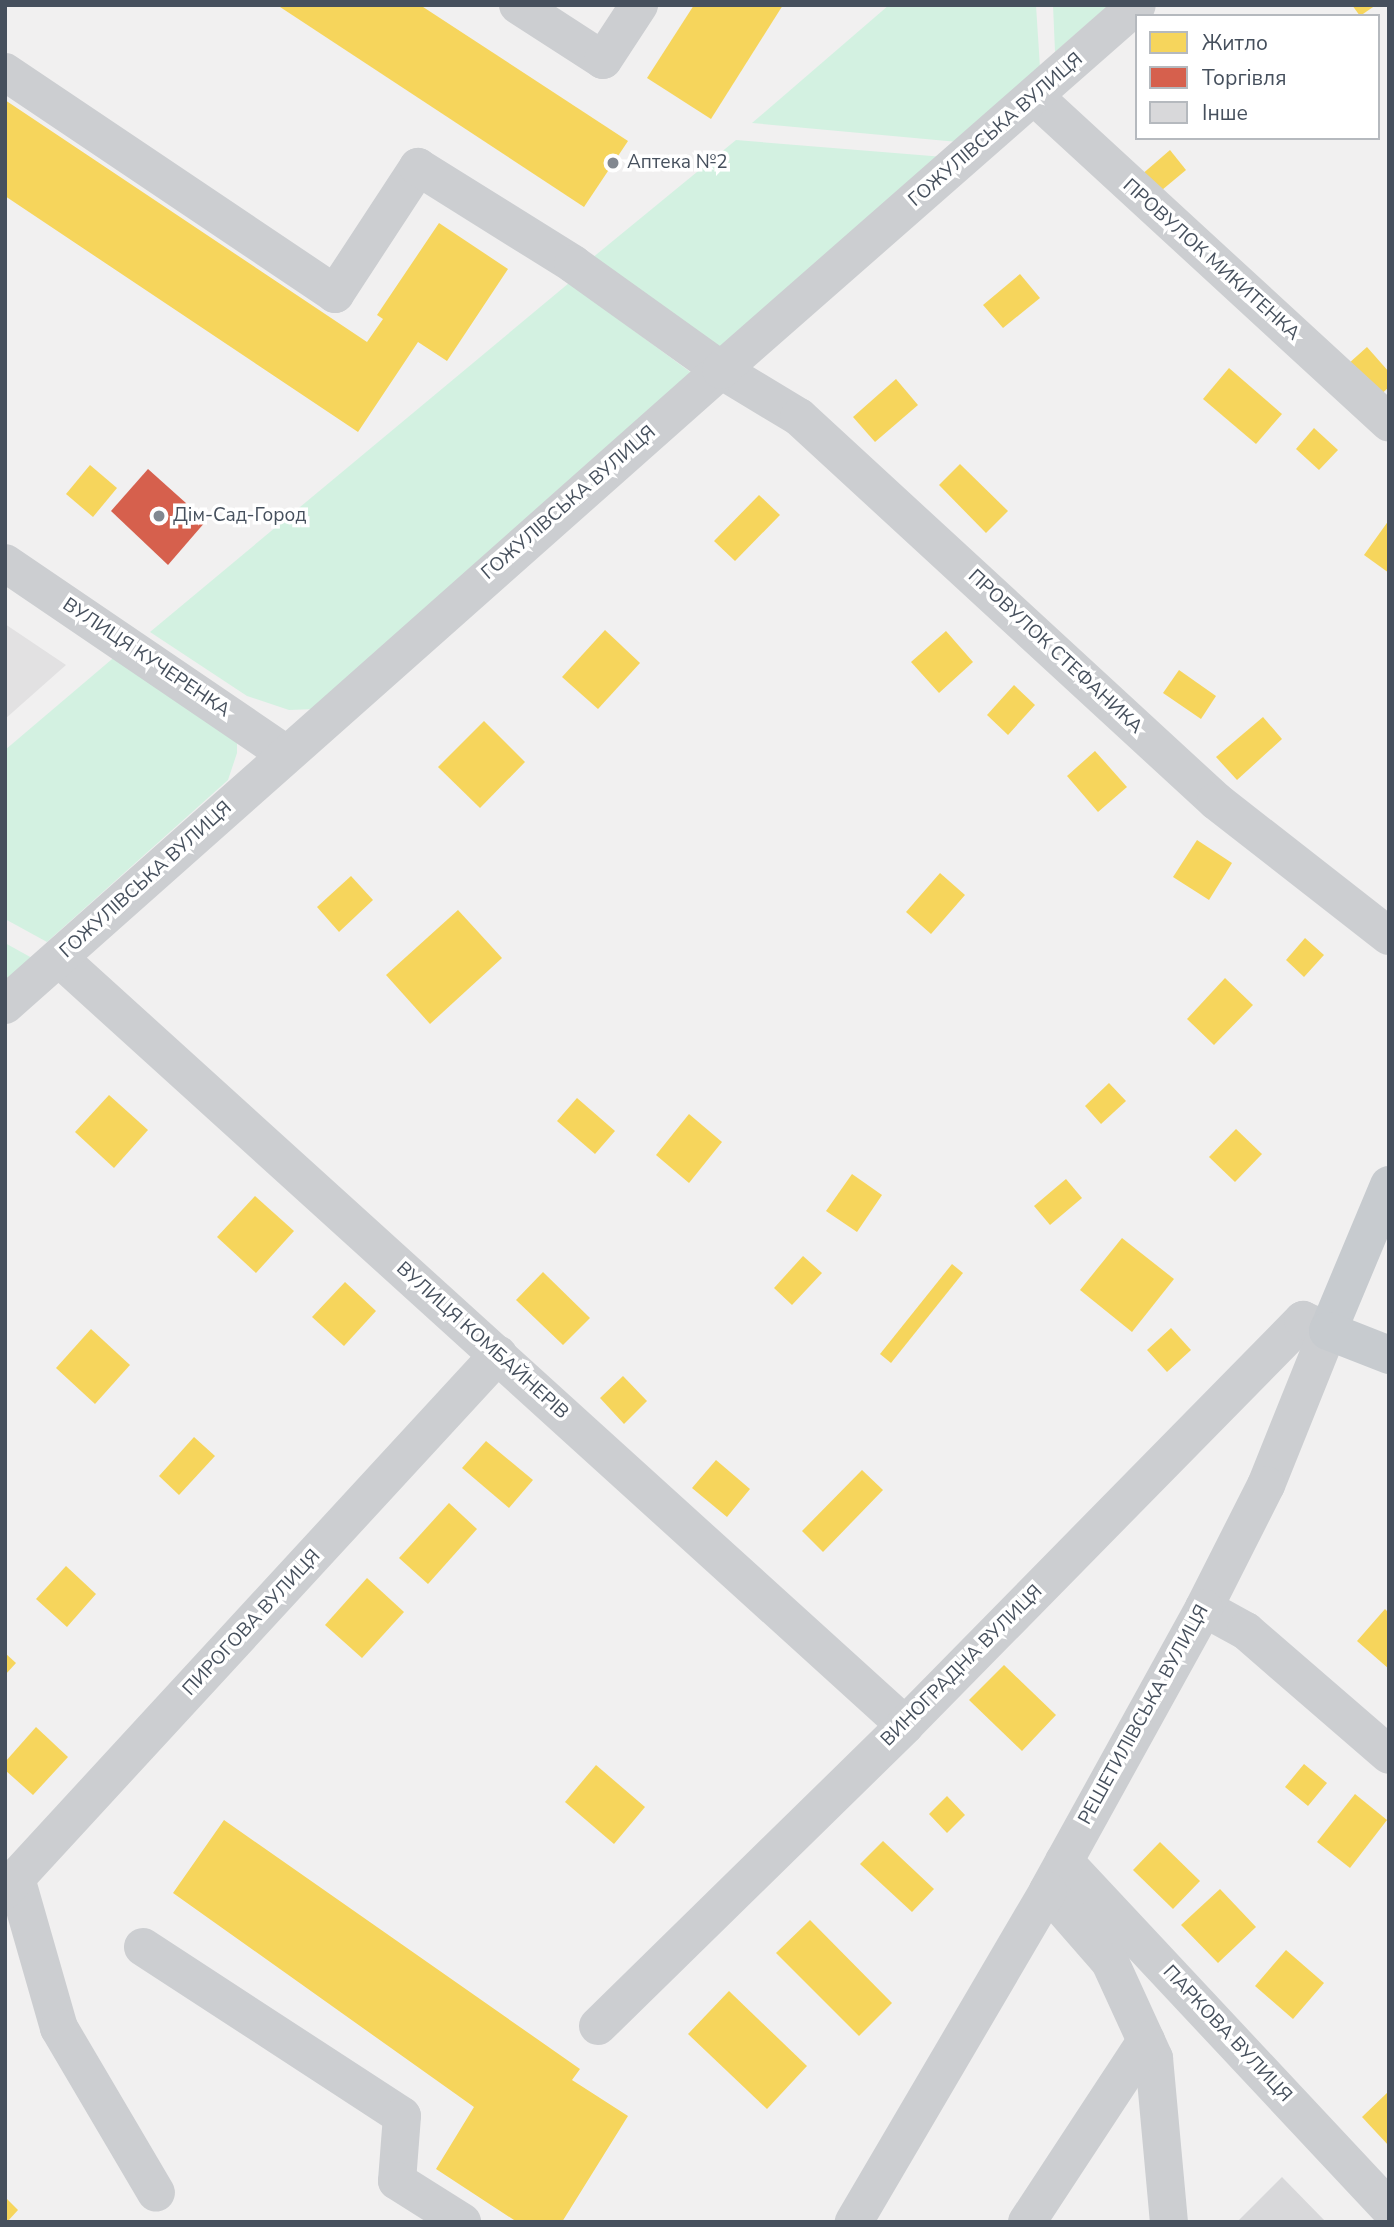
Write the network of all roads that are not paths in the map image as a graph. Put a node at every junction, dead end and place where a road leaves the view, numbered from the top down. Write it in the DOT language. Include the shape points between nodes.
graph roads {
  1 [pos="518,5"];
  2 [pos="639,5"];
  3 [pos="1137,5"];
  4 [pos="5,72"];
  5 [pos="1035,97"];
  6 [pos="721,370"];
  7 [pos="1389,422"];
  8 [pos="5,563"];
  9 [pos="286,754"];
  10 [pos="1389,936"];
  11 [pos="59,958"];
  12 [pos="5,1006"];
  13 [pos="1389,1185"];
  14 [pos="1328,1331"];
  15 [pos="498,1355"];
  16 [pos="1389,1355"];
  17 [pos="1204,1608"];
  18 [pos="905,1725"];
  19 [pos="1389,1755"];
  20 [pos="1056,1876"];
  21 [pos="11,1884"];
  22 [pos="143,1947"];
  23 [pos="598,2026"];
  24 [pos="1146,2041"];
  25 [pos="156,2193"];
  26 [pos="1389,2208"];
  27 [pos="461,2222"];
  28 [pos="854,2222"];
  29 [pos="1027,2222"];
  30 [pos="1169,2222"];
  1 -- 2 [label="street" via="603,60"];
  3 -- 5 [label="street, ГОЖУЛІВСЬКА ВУЛИЦЯ"];
  4 -- 6 [label="street, ПРОВУЛОК СТЕФАНИКА" via="335,294 418,167 573,264"];
  5 -- 6 [label="street, ГОЖУЛІВСЬКА ВУЛИЦЯ"];
  5 -- 7 [label="street, ПРОВУЛОК МИКИТЕНКА"];
  6 -- 9 [label="street, ГОЖУЛІВСЬКА ВУЛИЦЯ"];
  6 -- 10 [label="street, ПРОВУЛОК СТЕФАНИКА" via="799,417 1216,801"];
  8 -- 9 [label="street, ВУЛИЦЯ КУЧЕРЕНКА"];
  9 -- 11 [label="street, ГОЖУЛІВСЬКА ВУЛИЦЯ"];
  11 -- 12 [label="street, ГОЖУЛІВСЬКА ВУЛИЦЯ"];
  11 -- 15 [label="street, ВУЛИЦЯ КОМБАЙНЕРІВ"];
  13 -- 14 [label="main road, РЕШЕТИЛІВСЬКА ВУЛИЦЯ"];
  14 -- 16 [label="main road"];
  14 -- 17 [label="street, РЕШЕТИЛІВСЬКА ВУЛИЦЯ" via="1266,1485"];
  14 -- 18 [label="street, ВИНОГРАДНА ВУЛИЦЯ" via="1303,1320"];
  15 -- 18 [label="street, ВУЛИЦЯ КОМБАЙНЕРІВ"];
  15 -- 21 [label="street, ПИРОГОВА ВУЛИЦЯ"];
  17 -- 19 [label="street" via="1246,1631"];
  17 -- 20 [label="street, РЕШЕТИЛІВСЬКА ВУЛИЦЯ"];
  18 -- 23 [label="street, ВИНОГРАДНА ВУЛИЦЯ"];
  20 -- 24 [label="street" via="1110,1962"];
  20 -- 26 [label="street, ПАРКОВА ВУЛИЦЯ"];
  20 -- 28 [label="street, РЕШЕТИЛІВСЬКА ВУЛИЦЯ"];
  21 -- 25 [label="street" via="59,2028"];
  22 -- 27 [label="street" via="402,2116 397,2181"];
  24 -- 29 [label="street"];
  24 -- 30 [label="street" via="1154,2058"];
}
